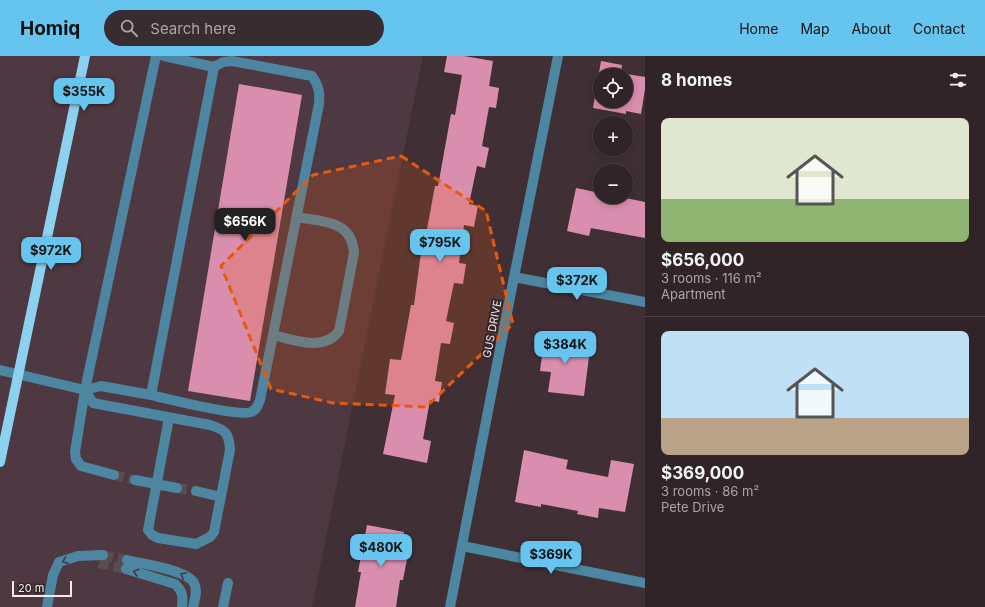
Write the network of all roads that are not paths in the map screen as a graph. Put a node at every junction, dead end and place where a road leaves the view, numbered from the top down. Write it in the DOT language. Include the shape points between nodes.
graph roads {
  1 [pos="85,56"];
  2 [pos="156,56"];
  3 [pos="164,56"];
  4 [pos="558,56"];
  5 [pos="214,67"];
  6 [pos="297,216"];
  7 [pos="514,277"];
  8 [pos="645,302"];
  9 [pos="273,336"];
  10 [pos="0,370"];
  11 [pos="18,374"];
  12 [pos="85,390"];
  13 [pos="150,395"];
  14 [pos="169,418"];
  15 [pos="0,462"];
  16 [pos="114,475"];
  17 [pos="135,480"];
  18 [pos="156,484"];
  19 [pos="177,488"];
  20 [pos="196,491"];
  21 [pos="221,497"];
  22 [pos="462,546"];
  23 [pos="101,559"];
  24 [pos="228,583"];
  25 [pos="645,583"];
  26 [pos="47,607"];
  27 [pos="182,607"];
  28 [pos="193,607"];
  29 [pos="223,607"];
  30 [pos="450,607"];
  1 -- 11 [label="main road"];
  2 -- 12 [label="street"];
  3 -- 5 [label="street"];
  4 -- 7 [label="street, GUS DRIVE"];
  5 -- 6 [label="street" via="232,61 312,76 318,85 319,104"];
  5 -- 13 [label="street"];
  6 -- 9 [label="street"];
  6 -- 9 [label="street" via="343,228 353,243 354,253 339,331 328,341 320,343"];
  7 -- 8 [label="street"];
  7 -- 22 [label="street, GUS DRIVE"];
  9 -- 13 [label="street" via="260,400 256,409 250,413 235,413"];
  10 -- 11 [label="street"];
  11 -- 12 [label="street"];
  11 -- 15 [label="main road"];
  12 -- 13 [label="street" via="101,386"];
  12 -- 14 [label="street" via="93,403"];
  12 -- 16 [label="street" via="76,459 81,466"];
  14 -- 18 [label="street"];
  14 -- 21 [label="street" via="210,425 226,433 230,450"];
  17 -- 18 [label="street"];
  18 -- 19 [label="street"];
  18 -- 21 [label="street" via="148,530 158,538 196,544 210,537 214,532"];
  20 -- 21 [label="street"];
  22 -- 25 [label="street"];
  22 -- 30 [label="street, GUS DRIVE"];
  23 -- 26 [label="street, one-way" via="84,556 59,562 53,574"];
  24 -- 29 [label="street"];
  27 -- 28 [label="street" via="183,593 175,584 126,565 183,573 194,582 197,590"];
}
